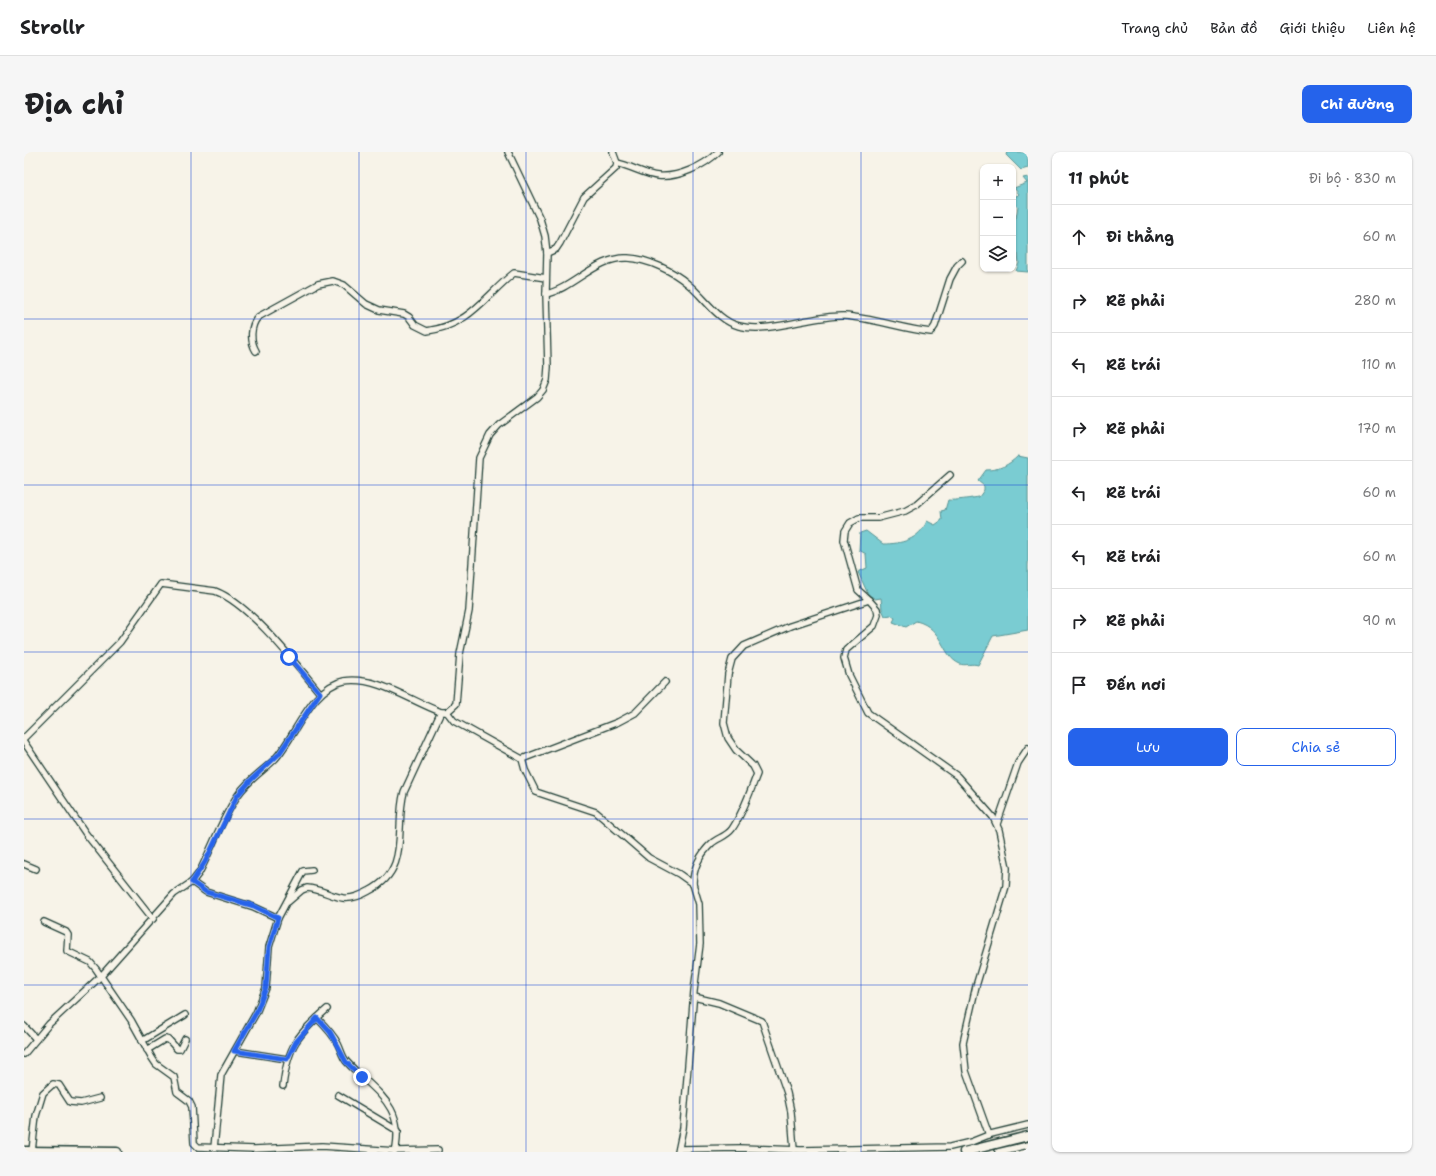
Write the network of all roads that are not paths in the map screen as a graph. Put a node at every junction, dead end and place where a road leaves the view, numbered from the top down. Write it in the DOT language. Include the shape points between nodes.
graph roads {
  1 [pos="508,152"];
  2 [pos="613,152"];
  3 [pos="718,152"];
  4 [pos="617,163"];
  5 [pos="547,253"];
  6 [pos="962,261"];
  7 [pos="546,278"];
  8 [pos="546,294"];
  9 [pos="256,351"];
  10 [pos="950,475"];
  11 [pos="869,600"];
  12 [pos="665,682"];
  13 [pos="320,693"];
  14 [pos="444,712"];
  15 [pos="24,738"];
  16 [pos="24,742"];
  17 [pos="1028,748"];
  18 [pos="522,759"];
  19 [pos="997,824"];
  20 [pos="24,864"];
  21 [pos="36,869"];
  22 [pos="312,870"];
  23 [pos="192,882"];
  24 [pos="693,884"];
  25 [pos="285,905"];
  26 [pos="278,918"];
  27 [pos="153,919"];
  28 [pos="44,922"];
  29 [pos="102,975"];
  30 [pos="694,997"];
  31 [pos="327,1009"];
  32 [pos="186,1014"];
  33 [pos="317,1018"];
  34 [pos="24,1026"];
  35 [pos="36,1039"];
  36 [pos="185,1039"];
  37 [pos="142,1041"];
  38 [pos="147,1050"];
  39 [pos="234,1051"];
  40 [pos="24,1054"];
  41 [pos="287,1059"];
  42 [pos="283,1086"];
  43 [pos="338,1095"];
  44 [pos="100,1098"];
  45 [pos="1028,1125"];
  46 [pos="398,1131"];
  47 [pos="991,1135"];
  48 [pos="1028,1136"];
  49 [pos="1028,1145"];
  50 [pos="214,1148"];
  51 [pos="336,1149"];
  52 [pos="963,1149"];
  53 [pos="438,1150"];
  54 [pos="794,1150"];
  55 [pos="28,1151"];
  56 [pos="253,1151"];
  57 [pos="395,1151"];
  58 [pos="678,1151"];
  59 [pos="801,1151"];
  60 [pos="996,1151"];
  61 [pos="1008,1151"];
  62 [pos="117,1152"];
  1 -- 5 [label="street" via="543,226"];
  2 -- 4 [label="street"];
  3 -- 4 [label="street" via="702,166 667,176 658,176"];
  4 -- 5 [label="street" via="614,169 584,197 556,249"];
  5 -- 7 [label="street"];
  6 -- 8 [label="street" via="953,272 931,332 844,316 757,328 738,326 727,321 676,276 645,262 627,258 610,260 558,290"];
  7 -- 8 [label="street"];
  7 -- 9 [label="street" via="514,273 488,299 461,320 427,331 414,325 404,314 379,310 366,304 340,282 318,284 254,321 252,336"];
  8 -- 14 [label="street" via="548,367 543,390 490,434 479,458 469,611 459,660 457,700 453,708"];
  10 -- 11 [label="street" via="905,512 885,517 859,518 850,523 844,540 858,590"];
  11 -- 19 [label="street" via="876,610 877,620 874,626 846,650 844,658 864,708 874,718 957,776"];
  11 -- 24 [label="street" via="790,626 744,646 732,659 728,674 724,723 728,738 757,774 738,820 730,832 712,843 699,861 694,872"];
  12 -- 18 [label="street" via="635,713"];
  13 -- 14 [label="street" via="343,681 369,682"];
  13 -- 15 [label="street" via="256,622 222,594 161,584 120,642"];
  13 -- 23 [label="street" via="279,754 237,796 205,862"];
  14 -- 18 [label="street" via="454,721"];
  14 -- 25 [label="street" via="404,792 400,851 384,881 363,894 343,898 307,888"];
  16 -- 27 [label="street" via="86,834"];
  17 -- 19 [label="street" via="1018,763"];
  18 -- 24 [label="street" via="536,792 596,812 652,860"];
  19 -- 47 [label="street" via="1007,877 983,969 976,986 963,1043 966,1071"];
  20 -- 21 [label="street"];
  22 -- 25 [label="street" via="303,871"];
  23 -- 26 [label="street" via="206,892 254,906"];
  23 -- 27 [label="street" via="174,894"];
  24 -- 30 [label="street" via="699,900 700,925"];
  25 -- 26 [label="street"];
  26 -- 39 [label="street" via="269,947 266,988 256,1013"];
  27 -- 29 [label="street"];
  28 -- 29 [label="street" via="66,932 67,951 90,962"];
  29 -- 35 [label="street"];
  29 -- 37 [label="street"];
  30 -- 54 [label="street" via="720,1002 762,1021 787,1094"];
  30 -- 58 [label="street"];
  31 -- 33 [label="street"];
  32 -- 37 [label="street"];
  33 -- 41 [label="street" via="296,1042"];
  33 -- 46 [label="street" via="334,1038 346,1062 386,1099"];
  34 -- 35 [label="street"];
  35 -- 40 [label="street"];
  36 -- 38 [label="street" via="180,1049 167,1039"];
  37 -- 38 [label="street"];
  38 -- 50 [label="street" via="156,1064 174,1077 177,1092 189,1101 192,1107 195,1145"];
  39 -- 41 [label="street"];
  39 -- 50 [label="street" via="221,1075"];
  41 -- 42 [label="street"];
  43 -- 46 [label="street"];
  44 -- 55 [label="street" via="81,1103 70,1102 58,1085 53,1084 43,1093"];
  45 -- 47 [label="street"];
  46 -- 57 [label="street"];
  47 -- 52 [label="street"];
  48 -- 52 [label="highway"];
  49 -- 61 [label="street"];
  50 -- 56 [label="street"];
  51 -- 56 [label="street"];
  51 -- 57 [label="street"];
  52 -- 59 [label="street" via="950,1147"];
  53 -- 57 [label="street"];
  54 -- 58 [label="street" via="740,1148"];
  54 -- 59 [label="street"];
  55 -- 62 [label="highway"];
  60 -- 61 [label="street"];
}
